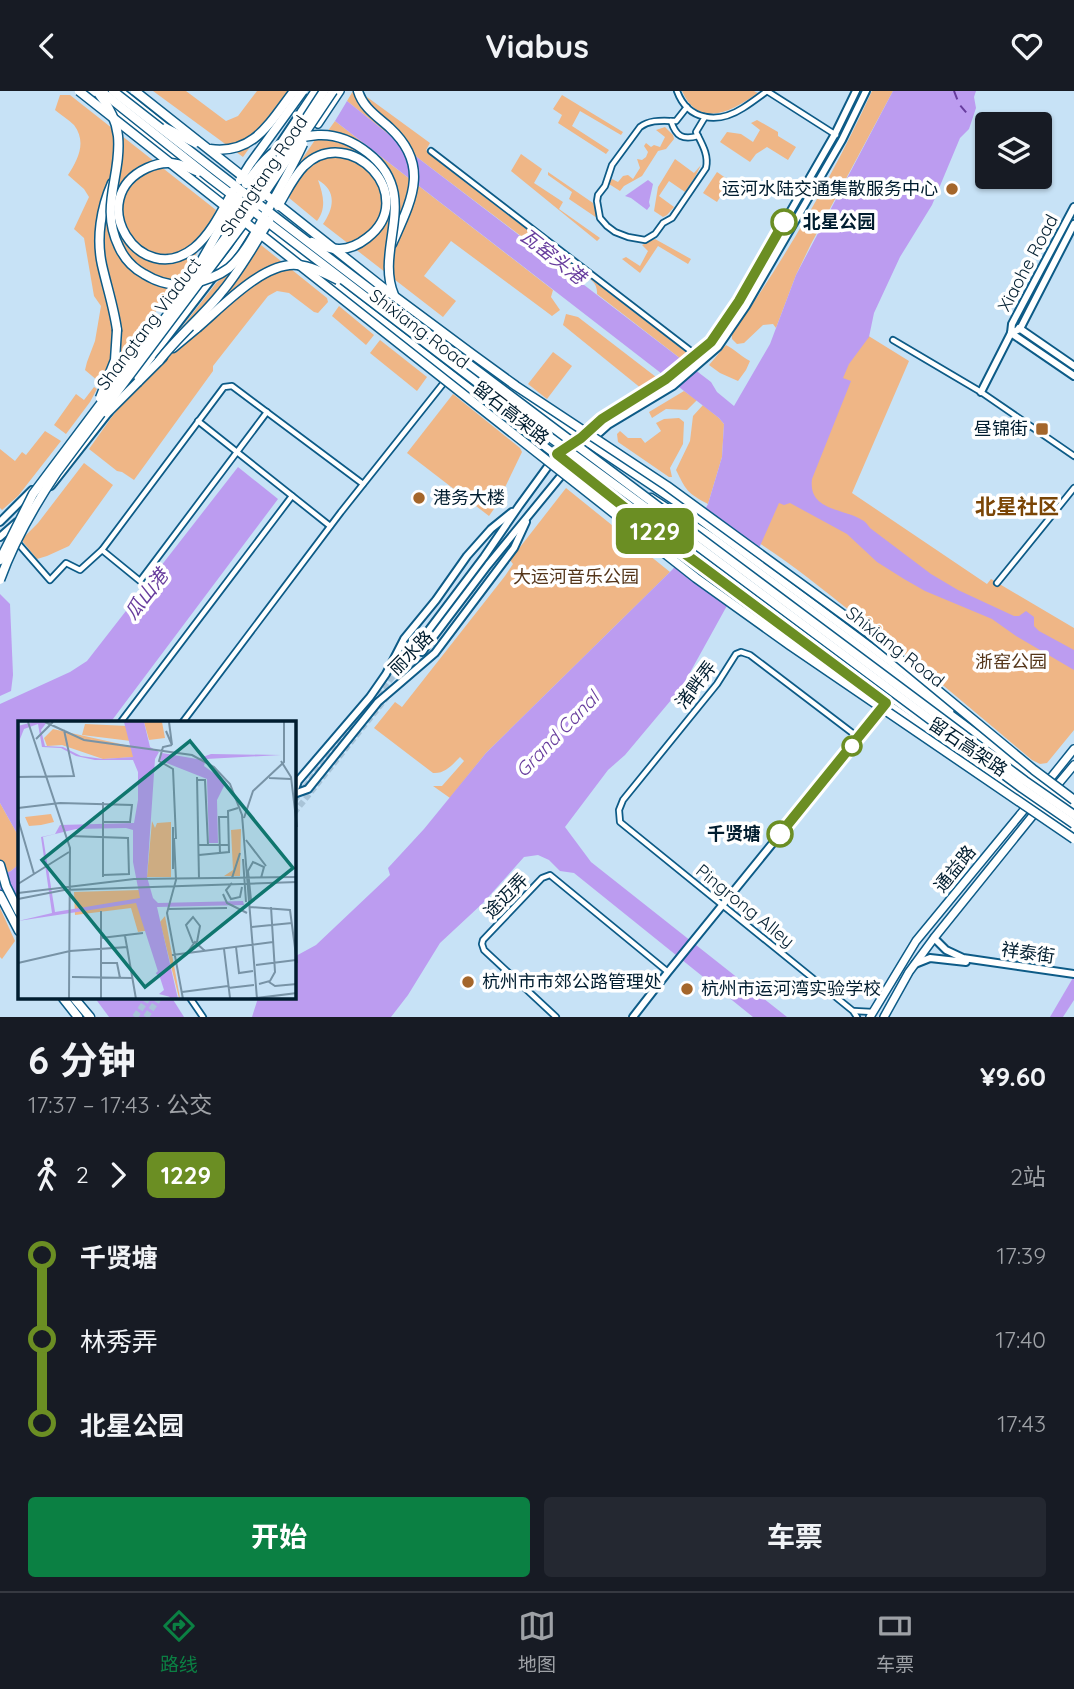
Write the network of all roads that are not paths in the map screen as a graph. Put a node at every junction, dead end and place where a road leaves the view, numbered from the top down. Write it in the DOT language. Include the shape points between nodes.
graph roads {
  1 [pos="79,91"];
  2 [pos="90,91"];
  3 [pos="99,91"];
  4 [pos="113,91"];
  5 [pos="120,91"];
  6 [pos="135,91"];
  7 [pos="294,91"];
  8 [pos="303,91"];
  9 [pos="315,91"];
  10 [pos="324,91"];
  11 [pos="333,91"];
  12 [pos="340,91"];
  13 [pos="359,91"];
  14 [pos="677,91"];
  15 [pos="766,91"];
  16 [pos="856,91"];
  17 [pos="866,91"];
  18 [pos="687,107"];
  19 [pos="301,112"];
  20 [pos="146,117"];
  21 [pos="705,117"];
  22 [pos="316,121"];
  23 [pos="671,121"];
  24 [pos="835,134"];
  25 [pos="698,136"];
  26 [pos="842,139"];
  27 [pos="431,151"];
  28 [pos="116,173"];
  29 [pos="210,178"];
  30 [pos="249,192"];
  31 [pos="264,205"];
  32 [pos="1074,207"];
  33 [pos="238,208"];
  34 [pos="254,220"];
  35 [pos="1074,224"];
  36 [pos="298,236"];
  37 [pos="391,247"];
  38 [pos="185,291"];
  39 [pos="359,291"];
  40 [pos="1012,324"];
  41 [pos="1020,329"];
  42 [pos="1011,333"];
  43 [pos="433,338"];
  44 [pos="893,340"];
  45 [pos="695,355"];
  46 [pos="159,361"];
  47 [pos="1074,366"];
  48 [pos="451,374"];
  49 [pos="1074,376"];
  50 [pos="981,392"];
  51 [pos="267,412"];
  52 [pos="90,417"];
  53 [pos="198,421"];
  54 [pos="87,432"];
  55 [pos="585,440"];
  56 [pos="237,452"];
  57 [pos="557,454"];
  58 [pos="1074,456"];
  59 [pos="570,465"];
  60 [pos="363,484"];
  61 [pos="632,486"];
  62 [pos="617,487"];
  63 [pos="1074,488"];
  64 [pos="292,496"];
  65 [pos="519,506"];
  66 [pos="529,515"];
  67 [pos="0,522"];
  68 [pos="330,526"];
  69 [pos="7,530"];
  70 [pos="0,537"];
  71 [pos="102,550"];
  72 [pos="0,560"];
  73 [pos="0,580"];
  74 [pos="997,583"];
  75 [pos="416,647"];
  76 [pos="422,652"];
  77 [pos="886,703"];
  78 [pos="122,721"];
  79 [pos="184,721"];
  80 [pos="859,738"];
  81 [pos="988,743"];
  82 [pos="1074,749"];
  83 [pos="1074,765"];
  84 [pos="984,770"];
  85 [pos="296,787"];
  86 [pos="1044,787"];
  87 [pos="296,792"];
  88 [pos="1051,793"];
  89 [pos="1074,800"];
  90 [pos="1030,802"];
  91 [pos="1039,808"];
  92 [pos="1074,808"];
  93 [pos="1074,815"];
  94 [pos="620,822"];
  95 [pos="1074,824"];
  96 [pos="1074,832"];
  97 [pos="1074,839"];
  98 [pos="0,866"];
  99 [pos="960,888"];
  100 [pos="0,895"];
  101 [pos="723,906"];
  102 [pos="957,908"];
  103 [pos="18,910"];
  104 [pos="18,929"];
  105 [pos="934,938"];
  106 [pos="978,960"];
  107 [pos="914,966"];
  108 [pos="668,972"];
  109 [pos="1073,974"];
  110 [pos="65,999"];
  111 [pos="75,999"];
  112 [pos="191,999"];
  113 [pos="853,1011"];
  114 [pos="871,1014"];
  115 [pos="78,1017"];
  116 [pos="90,1017"];
  117 [pos="203,1017"];
  118 [pos="556,1017"];
  119 [pos="633,1017"];
  120 [pos="857,1017"];
  121 [pos="884,1017"];
  1 -- 97 [label="highway, 留石高架路, bridge" via="696,578"];
  2 -- 33 [label="main road, Shixiang Road"];
  3 -- 28 [label="highway, bridge" via="116,121"];
  3 -- 29 [label="highway, 留石高架路, bridge"];
  4 -- 20 [label="highway, 留石高架路, bridge"];
  5 -- 30 [label="main road, Shixiang Road"];
  6 -- 89 [label="highway, 留石高架路, bridge" via="472,354 656,478 867,632"];
  7 -- 20 [label="highway, bridge" via="250,143 223,151"];
  8 -- 29 [label="highway, bridge" via="192,250 167,259 155,258 131,244 119,222 119,199 139,171 166,162"];
  9 -- 19 [label="main road, Shangtang Road"];
  10 -- 38 [label="highway, Shangtang Viaduct, bridge" via="240,218"];
  11 -- 22 [label="highway, Shangtang Viaduct, bridge"];
  12 -- 22 [label="main road, Shangtang Road"];
  13 -- 37 [label="highway" via="367,107 403,142 414,170 408,209"];
  14 -- 18 [label="street"];
  15 -- 21 [label="street" via="741,110"];
  15 -- 24 [label="street"];
  16 -- 24 [label="main road"];
  17 -- 26 [label="main road"];
  18 -- 21 [label="street"];
  18 -- 23 [label="street"];
  19 -- 30 [label="main road, Shangtang Road"];
  20 -- 36 [label="highway, 留石高架路, bridge"];
  21 -- 25 [label="street"];
  22 -- 28 [label="highway, bridge" via="243,253 215,277 199,282 184,285 153,279 125,258 110,222"];
  22 -- 31 [label="main road, Shangtang Road"];
  22 -- 54 [label="highway, Shangtang Viaduct, bridge"];
  23 -- 25 [label="street" via="681,137"];
  23 -- 25 [label="street" via="646,122 612,165 597,201 600,218 615,232 645,240 672,218 706,168"];
  24 -- 26 [label="street"];
  24 -- 45 [label="main road" via="739,301 711,342"];
  26 -- 55 [label="main road" via="718,347 673,386"];
  27 -- 45 [label="street"];
  28 -- 52 [label="highway, bridge" via="99,242 116,320 116,352"];
  29 -- 39 [label="highway, 留石高架路, bridge"];
  30 -- 31 [label="main road, Shixiang Road"];
  30 -- 33 [label="main road, Shangtang Road"];
  31 -- 34 [label="main road, Shangtang Road"];
  31 -- 55 [label="main road, Shixiang Road" via="465,359"];
  32 -- 40 [label="main road, Xiaohe Road"];
  33 -- 34 [label="main road, Shixiang Road"];
  33 -- 52 [label="main road, Shangtang Road" via="172,308"];
  34 -- 48 [label="main road, Shixiang Road"];
  34 -- 69 [label="main road, Shangtang Road" via="56,481"];
  35 -- 41 [label="main road, Xiaohe Road"];
  36 -- 43 [label="highway, 留石高架路, bridge"];
  36 -- 46 [label="highway, bridge" via="326,248 344,249 372,234 386,209 386,193 377,172 346,154 324,155 304,166 237,272"];
  37 -- 38 [label="highway, bridge" via="394,192 375,158 345,138 306,136 276,149 254,171"];
  37 -- 43 [label="highway, bridge" via="388,272 392,292 403,310"];
  38 -- 52 [label="highway, Shangtang Viaduct, bridge"];
  39 -- 46 [label="highway, bridge" via="318,270 298,265 273,269 255,279"];
  39 -- 62 [label="highway, 留石高架路, bridge"];
  40 -- 41 [label="main road"];
  40 -- 42 [label="main road, Xiaohe Road"];
  41 -- 42 [label="main road, Xiaohe Road"];
  41 -- 47 [label="main road"];
  42 -- 49 [label="main road"];
  42 -- 50 [label="main road, Xiaohe Road"];
  43 -- 61 [label="highway, 留石高架路, bridge"];
  44 -- 50 [label="street"];
  45 -- 55 [label="main road" via="602,419"];
  46 -- 54 [label="highway, bridge"];
  48 -- 57 [label="main road, Shixiang Road"];
  48 -- 60 [label="street"];
  50 -- 58 [label="street"];
  51 -- 53 [label="street" via="232,386 224,387"];
  51 -- 56 [label="street"];
  51 -- 60 [label="street"];
  52 -- 67 [label="main road, Shangtang Road" via="29,494"];
  52 -- 72 [label="highway, Shangtang Viaduct, bridge" via="33,494"];
  53 -- 56 [label="street"];
  53 -- 71 [label="street"];
  54 -- 73 [label="highway, Shangtang Viaduct, bridge" via="36,505"];
  55 -- 57 [label="main road, 丽水路"];
  55 -- 59 [label="main road, 丽水路"];
  55 -- 81 [label="main road, Shixiang Road" via="911,677"];
  56 -- 64 [label="street"];
  56 -- 71 [label="street" via="140,581"];
  57 -- 59 [label="main road, Shixiang Road"];
  57 -- 65 [label="main road, 丽水路"];
  59 -- 66 [label="main road, 丽水路"];
  59 -- 77 [label="main road, Shixiang Road"];
  60 -- 68 [label="street"];
  61 -- 81 [label="highway, bridge" via="711,537"];
  61 -- 93 [label="highway, 留石高架路, bridge"];
  62 -- 84 [label="highway, bridge" via="695,554 931,726"];
  62 -- 95 [label="highway, 留石高架路, bridge"];
  63 -- 74 [label="street"];
  64 -- 68 [label="street"];
  64 -- 78 [label="street"];
  65 -- 75 [label="main road, 丽水路"];
  65 -- 85 [label="main road, 丽水路" via="467,556 404,639 370,697"];
  66 -- 76 [label="main road, 丽水路"];
  66 -- 87 [label="main road, 丽水路" via="514,548 435,653 378,702 308,789"];
  68 -- 79 [label="street"];
  69 -- 70 [label="main road, Shangtang Road"];
  69 -- 71 [label="street" via="50,580 66,563 80,570"];
  77 -- 80 [label="main road"];
  77 -- 84 [label="main road, Shixiang Road"];
  80 -- 94 [label="street, 渚畔弄" via="741,652 623,800"];
  80 -- 101 [label="main road"];
  81 -- 86 [label="main road, Shixiang Road"];
  82 -- 86 [label="main road, 通益路"];
  83 -- 88 [label="main road, 通益路"];
  84 -- 90 [label="main road, Shixiang Road"];
  86 -- 88 [label="main road, Shixiang Road"];
  86 -- 90 [label="main road, 通益路"];
  88 -- 91 [label="main road, 通益路"];
  88 -- 92 [label="main road, Shixiang Road"];
  90 -- 91 [label="main road, Shixiang Road"];
  90 -- 99 [label="main road, 通益路"];
  91 -- 96 [label="main road, Shixiang Road"];
  91 -- 102 [label="main road, 通益路"];
  94 -- 101 [label="street, Pingrong Alley"];
  98 -- 103 [label="highway"];
  99 -- 102 [label="main road"];
  99 -- 114 [label="main road, 通益路" via="916,941"];
  100 -- 104 [label="highway"];
  101 -- 108 [label="main road"];
  101 -- 113 [label="street, Pingrong Alley"];
  102 -- 105 [label="main road, 通益路"];
  105 -- 106 [label="main road, 祥泰街" via="946,950"];
  105 -- 107 [label="main road, 通益路"];
  106 -- 107 [label="main road, 祥泰街" via="930,958"];
  106 -- 109 [label="main road, 祥泰街"];
  107 -- 121 [label="main road, 通益路"];
  108 -- 118 [label="street, 途迈弄" via="550,875 542,878 482,944"];
  108 -- 119 [label="main road"];
  110 -- 115 [label="highway"];
  111 -- 116 [label="highway"];
  112 -- 117 [label="street"];
  113 -- 114 [label="street"];
  113 -- 120 [label="street, Pingrong Alley"];
}
